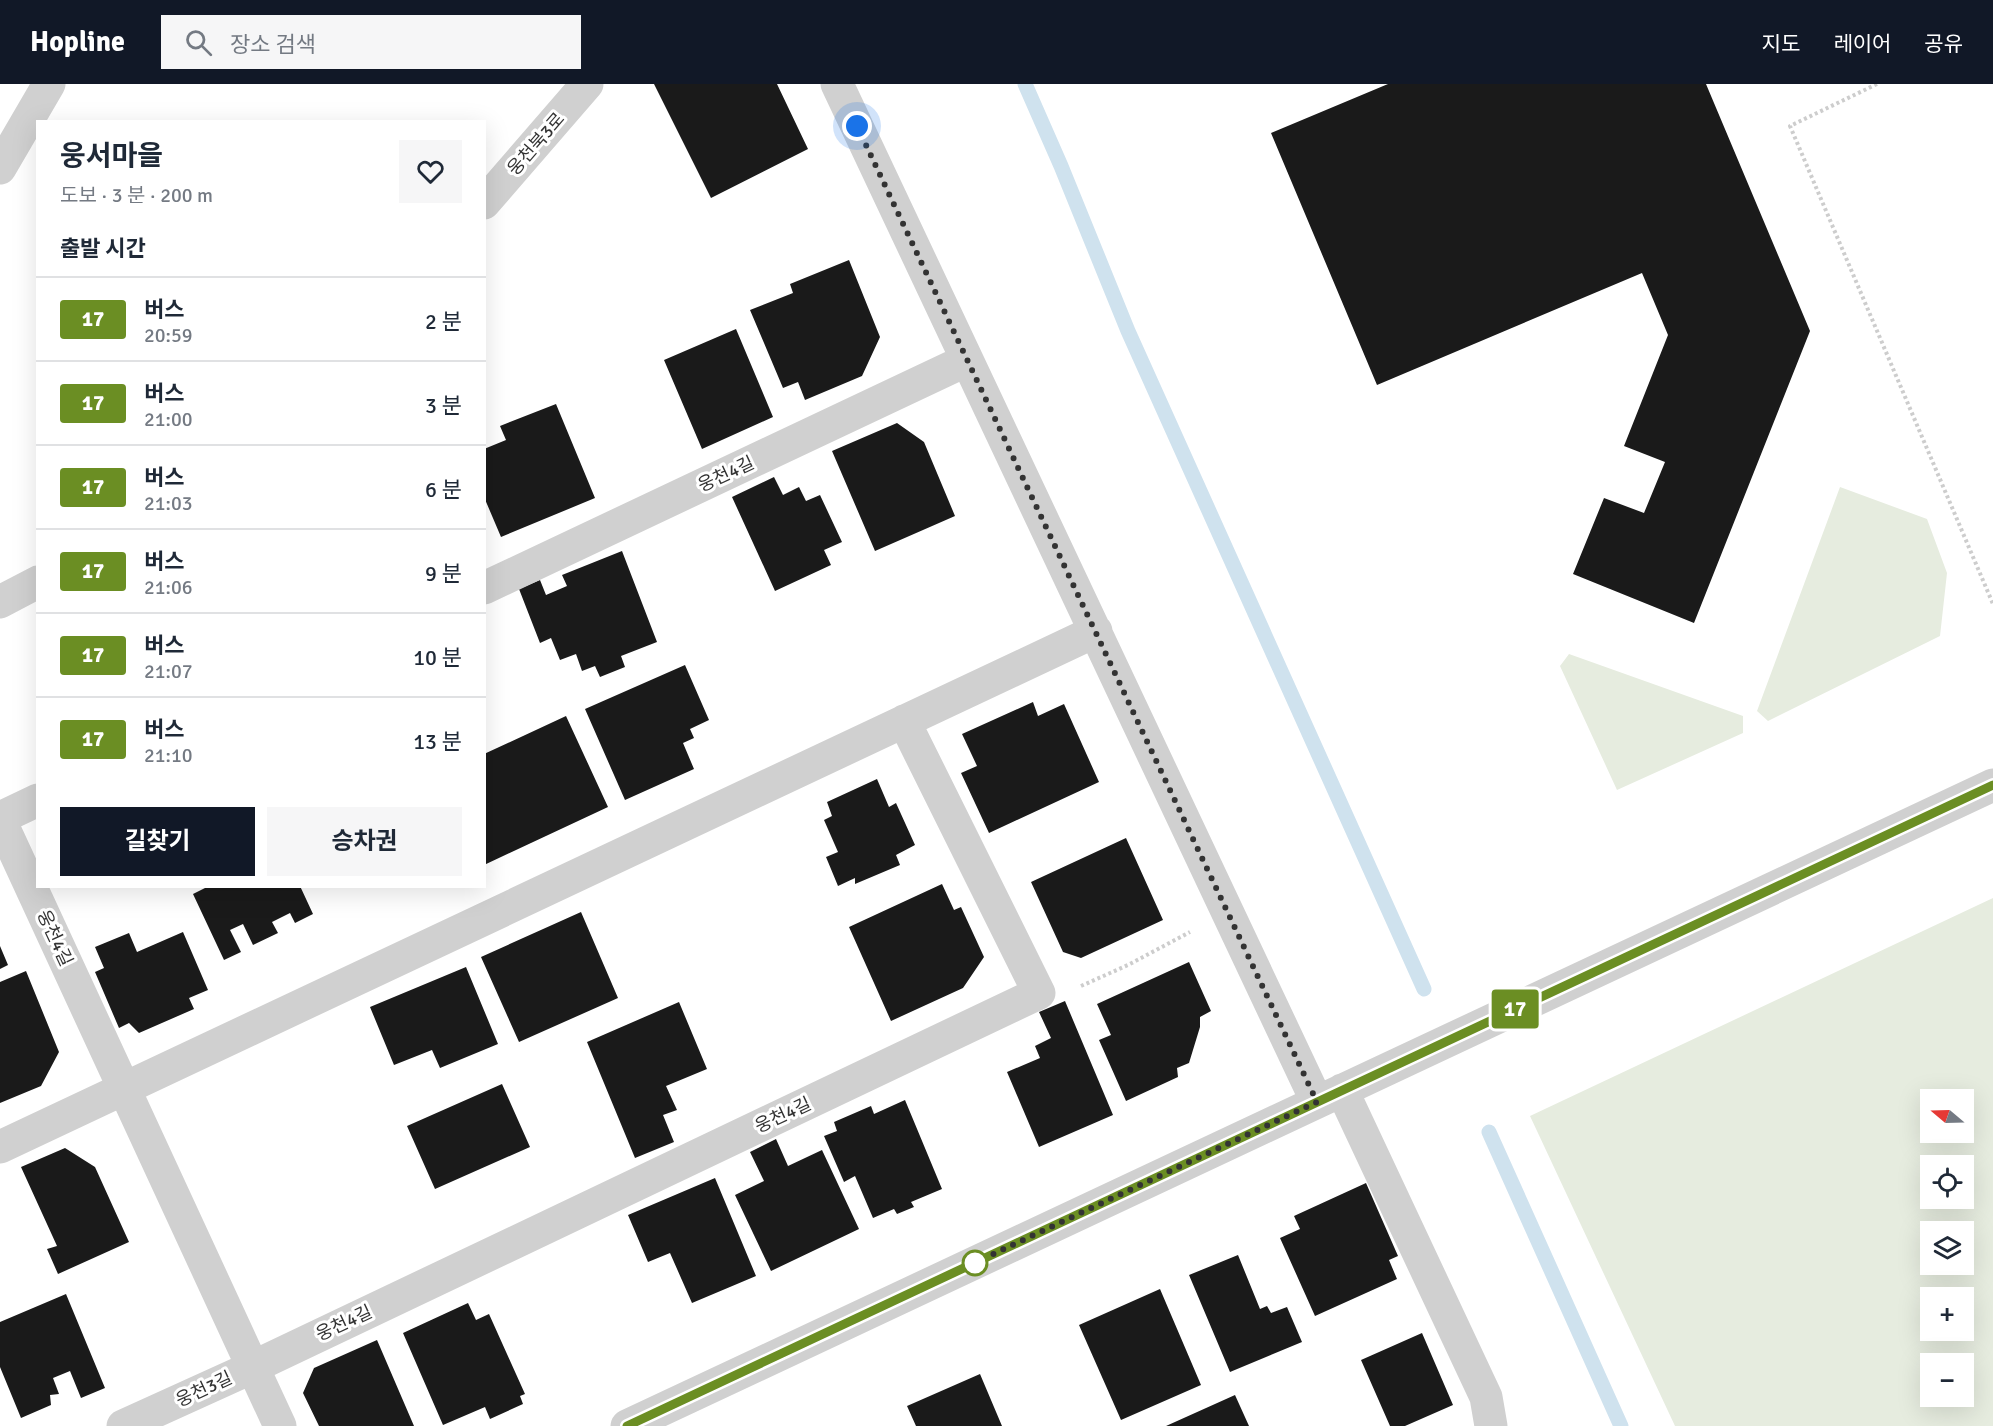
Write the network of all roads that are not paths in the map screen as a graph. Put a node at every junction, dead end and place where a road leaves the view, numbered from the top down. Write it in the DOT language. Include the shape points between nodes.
graph roads {
  1 [pos="49,84"];
  2 [pos="587,84"];
  3 [pos="837,84"];
  4 [pos="0,168"];
  5 [pos="486,201"];
  6 [pos="967,360"];
  7 [pos="36,583"];
  8 [pos="486,587"];
  9 [pos="0,602"];
  10 [pos="1096,632"];
  11 [pos="904,722"];
  12 [pos="1993,785"];
  13 [pos="36,801"];
  14 [pos="0,819"];
  15 [pos="124,1089"];
  16 [pos="1330,1096"];
  17 [pos="0,1147"];
  18 [pos="253,1367"];
  19 [pos="123,1426"];
  20 [pos="280,1426"];
  21 [pos="627,1426"];
  22 [pos="1491,1426"];
  1 -- 4 [label="street"];
  2 -- 5 [label="street, 웅천북3로"];
  3 -- 6 [label="street"];
  6 -- 8 [label="street, 웅천4길"];
  6 -- 10 [label="street"];
  7 -- 9 [label="street"];
  10 -- 11 [label="street"];
  10 -- 16 [label="street" via="1228,913"];
  11 -- 15 [label="street"];
  11 -- 18 [label="street, 웅천4길" via="1039,993"];
  12 -- 16 [label="street"];
  13 -- 14 [label="street, 웅천4길"];
  14 -- 15 [label="street, 웅천4길"];
  15 -- 17 [label="street"];
  15 -- 18 [label="street, 웅천4길"];
  16 -- 21 [label="street"];
  16 -- 22 [label="street" via="1486,1397"];
  18 -- 19 [label="street, 웅천3길"];
  18 -- 20 [label="street, 웅천4길"];
}
